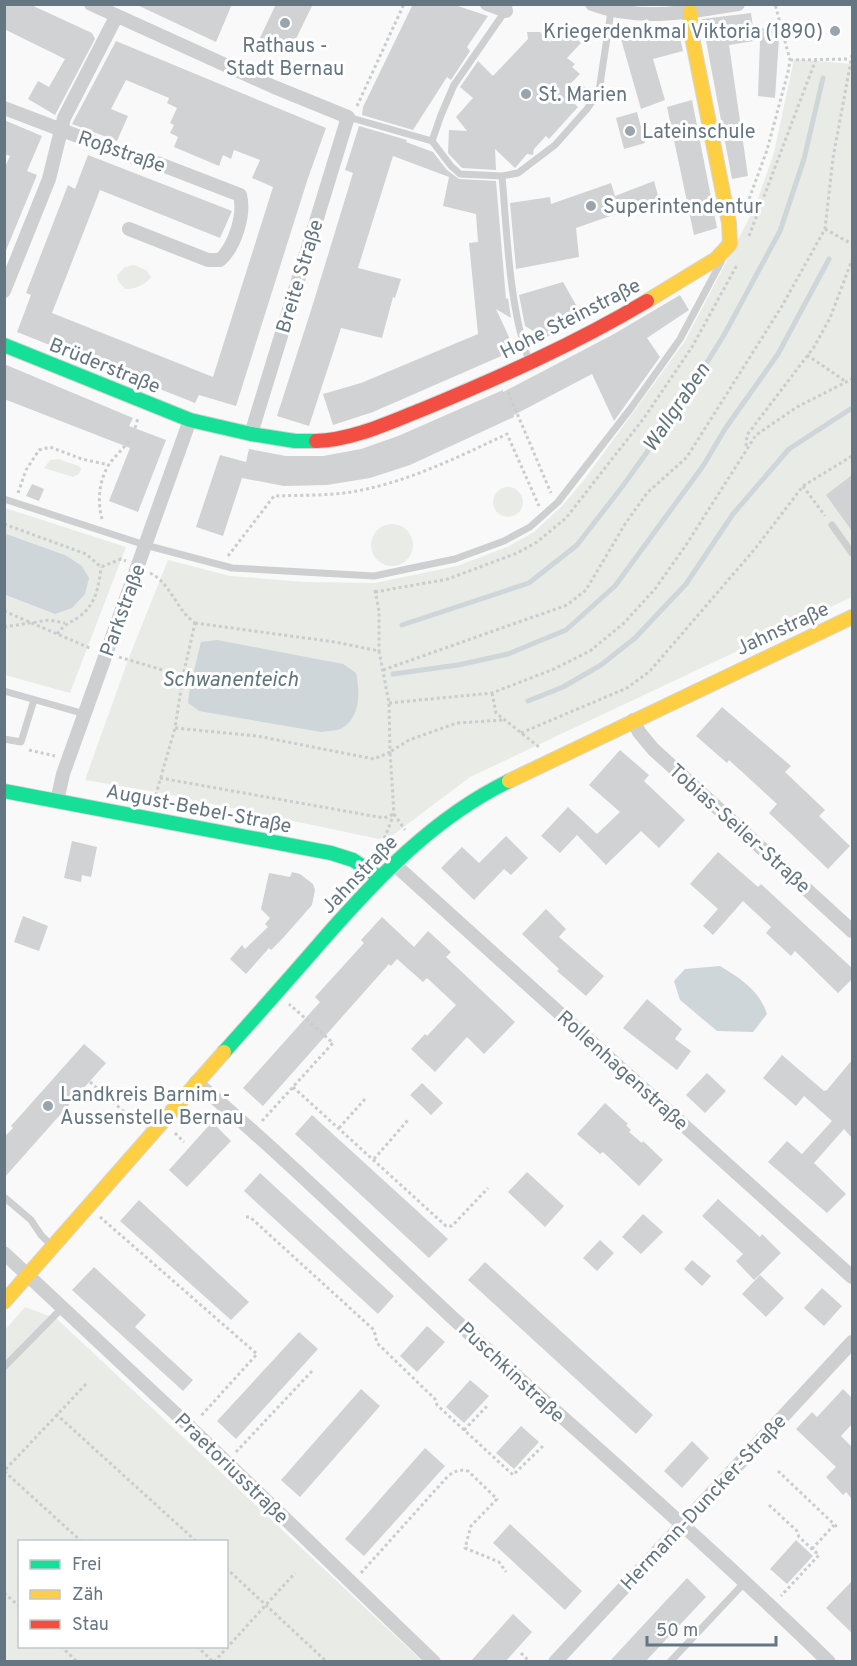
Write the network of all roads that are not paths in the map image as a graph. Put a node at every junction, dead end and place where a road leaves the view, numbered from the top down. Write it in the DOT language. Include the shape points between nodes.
graph roads {
  1 [pos="91,4"];
  2 [pos="487,4"];
  3 [pos="592,4"];
  4 [pos="738,4"];
  5 [pos="508,8"];
  6 [pos="110,11"];
  7 [pos="611,11"];
  8 [pos="690,12"];
  9 [pos="4,108"];
  10 [pos="353,119"];
  11 [pos="62,130"];
  12 [pos="432,141"];
  13 [pos="502,176"];
  14 [pos="129,229"];
  15 [pos="730,244"];
  16 [pos="4,291"];
  17 [pos="4,345"];
  18 [pos="530,362"];
  19 [pos="190,420"];
  20 [pos="251,434"];
  21 [pos="4,499"];
  22 [pos="832,525"];
  23 [pos="145,545"];
  24 [pos="852,553"];
  25 [pos="852,617"];
  26 [pos="4,691"];
  27 [pos="34,700"];
  28 [pos="84,714"];
  29 [pos="633,720"];
  30 [pos="4,739"];
  31 [pos="4,791"];
  32 [pos="57,801"];
  33 [pos="394,864"];
  34 [pos="380,878"];
  35 [pos="852,930"];
  36 [pos="196,1082"];
  37 [pos="4,1197"];
  38 [pos="53,1247"];
  39 [pos="4,1253"];
  40 [pos="28,1276"];
  41 [pos="852,1277"];
  42 [pos="4,1302"];
  43 [pos="63,1307"];
  44 [pos="852,1342"];
  45 [pos="4,1367"];
  46 [pos="683,1525"];
  47 [pos="745,1582"];
  48 [pos="434,1662"];
  49 [pos="555,1662"];
  50 [pos="670,1662"];
  51 [pos="829,1662"];
  1 -- 6 [label="street"];
  2 -- 5 [label="street"];
  3 -- 7 [label="street"];
  4 -- 8 [label="street"];
  5 -- 12 [label="lane" via="454,85"];
  6 -- 10 [label="street"];
  6 -- 11 [label="street"];
  7 -- 8 [label="street"];
  7 -- 13 [label="lane" via="600,91 555,145 518,173"];
  8 -- 15 [label="main road"];
  9 -- 11 [label="street, Roßstraße"];
  10 -- 12 [label="lane"];
  10 -- 20 [label="street, Breite Straße"];
  11 -- 14 [label="street, Roßstraße" via="240,195 243,208 230,247 220,260 208,260"];
  11 -- 16 [label="street" via="49,179"];
  12 -- 13 [label="lane" via="460,174"];
  13 -- 18 [label="lane" via="511,274"];
  15 -- 18 [label="main road, Hohe Steinstraße" via="716,259 626,313"];
  15 -- 23 [label="lane" via="680,339 631,408 559,501 530,527 504,541 455,559 374,576 226,567"];
  17 -- 19 [label="main road, Brüderstraße"];
  18 -- 20 [label="main road, Hohe Steinstraße" via="390,422 344,437 295,441"];
  19 -- 20 [label="main road, Hohe Steinstraße"];
  19 -- 23 [label="street, Parkstraße"];
  21 -- 23 [label="lane"];
  22 -- 24 [label="lane"];
  23 -- 28 [label="street, Parkstraße"];
  25 -- 29 [label="main road, Jahnstraße"];
  26 -- 27 [label="lane"];
  27 -- 28 [label="lane"];
  27 -- 30 [label="lane" via="21,742"];
  28 -- 32 [label="street, Parkstraße"];
  29 -- 33 [label="main road, Jahnstraße" via="484,794 442,821"];
  29 -- 35 [label="street, Tobias-Seiler-Straße" via="653,749"];
  31 -- 32 [label="main road, August-Bebel-Straße"];
  32 -- 34 [label="main road, August-Bebel-Straße" via="331,854 353,860"];
  33 -- 34 [label="main road, Jahnstraße"];
  33 -- 41 [label="street, Rollenhagenstraße"];
  34 -- 36 [label="main road, Jahnstraße"];
  36 -- 38 [label="main road, Jahnstraße"];
  36 -- 46 [label="street, Puschkinstraße"];
  37 -- 38 [label="lane" via="31,1220"];
  38 -- 40 [label="main road, Jahnstraße"];
  39 -- 40 [label="street, Praetoriusstraße"];
  40 -- 42 [label="main road, Jahnstraße"];
  40 -- 43 [label="street, Praetoriusstraße"];
  43 -- 45 [label="lane"];
  43 -- 48 [label="street, Praetoriusstraße"];
  44 -- 46 [label="street, Hermann-Duncker-Straße"];
  46 -- 47 [label="street, Puschkinstraße"];
  46 -- 49 [label="street, Hermann-Duncker-Straße"];
  47 -- 50 [label="lane"];
  47 -- 51 [label="street, Puschkinstraße"];
}
